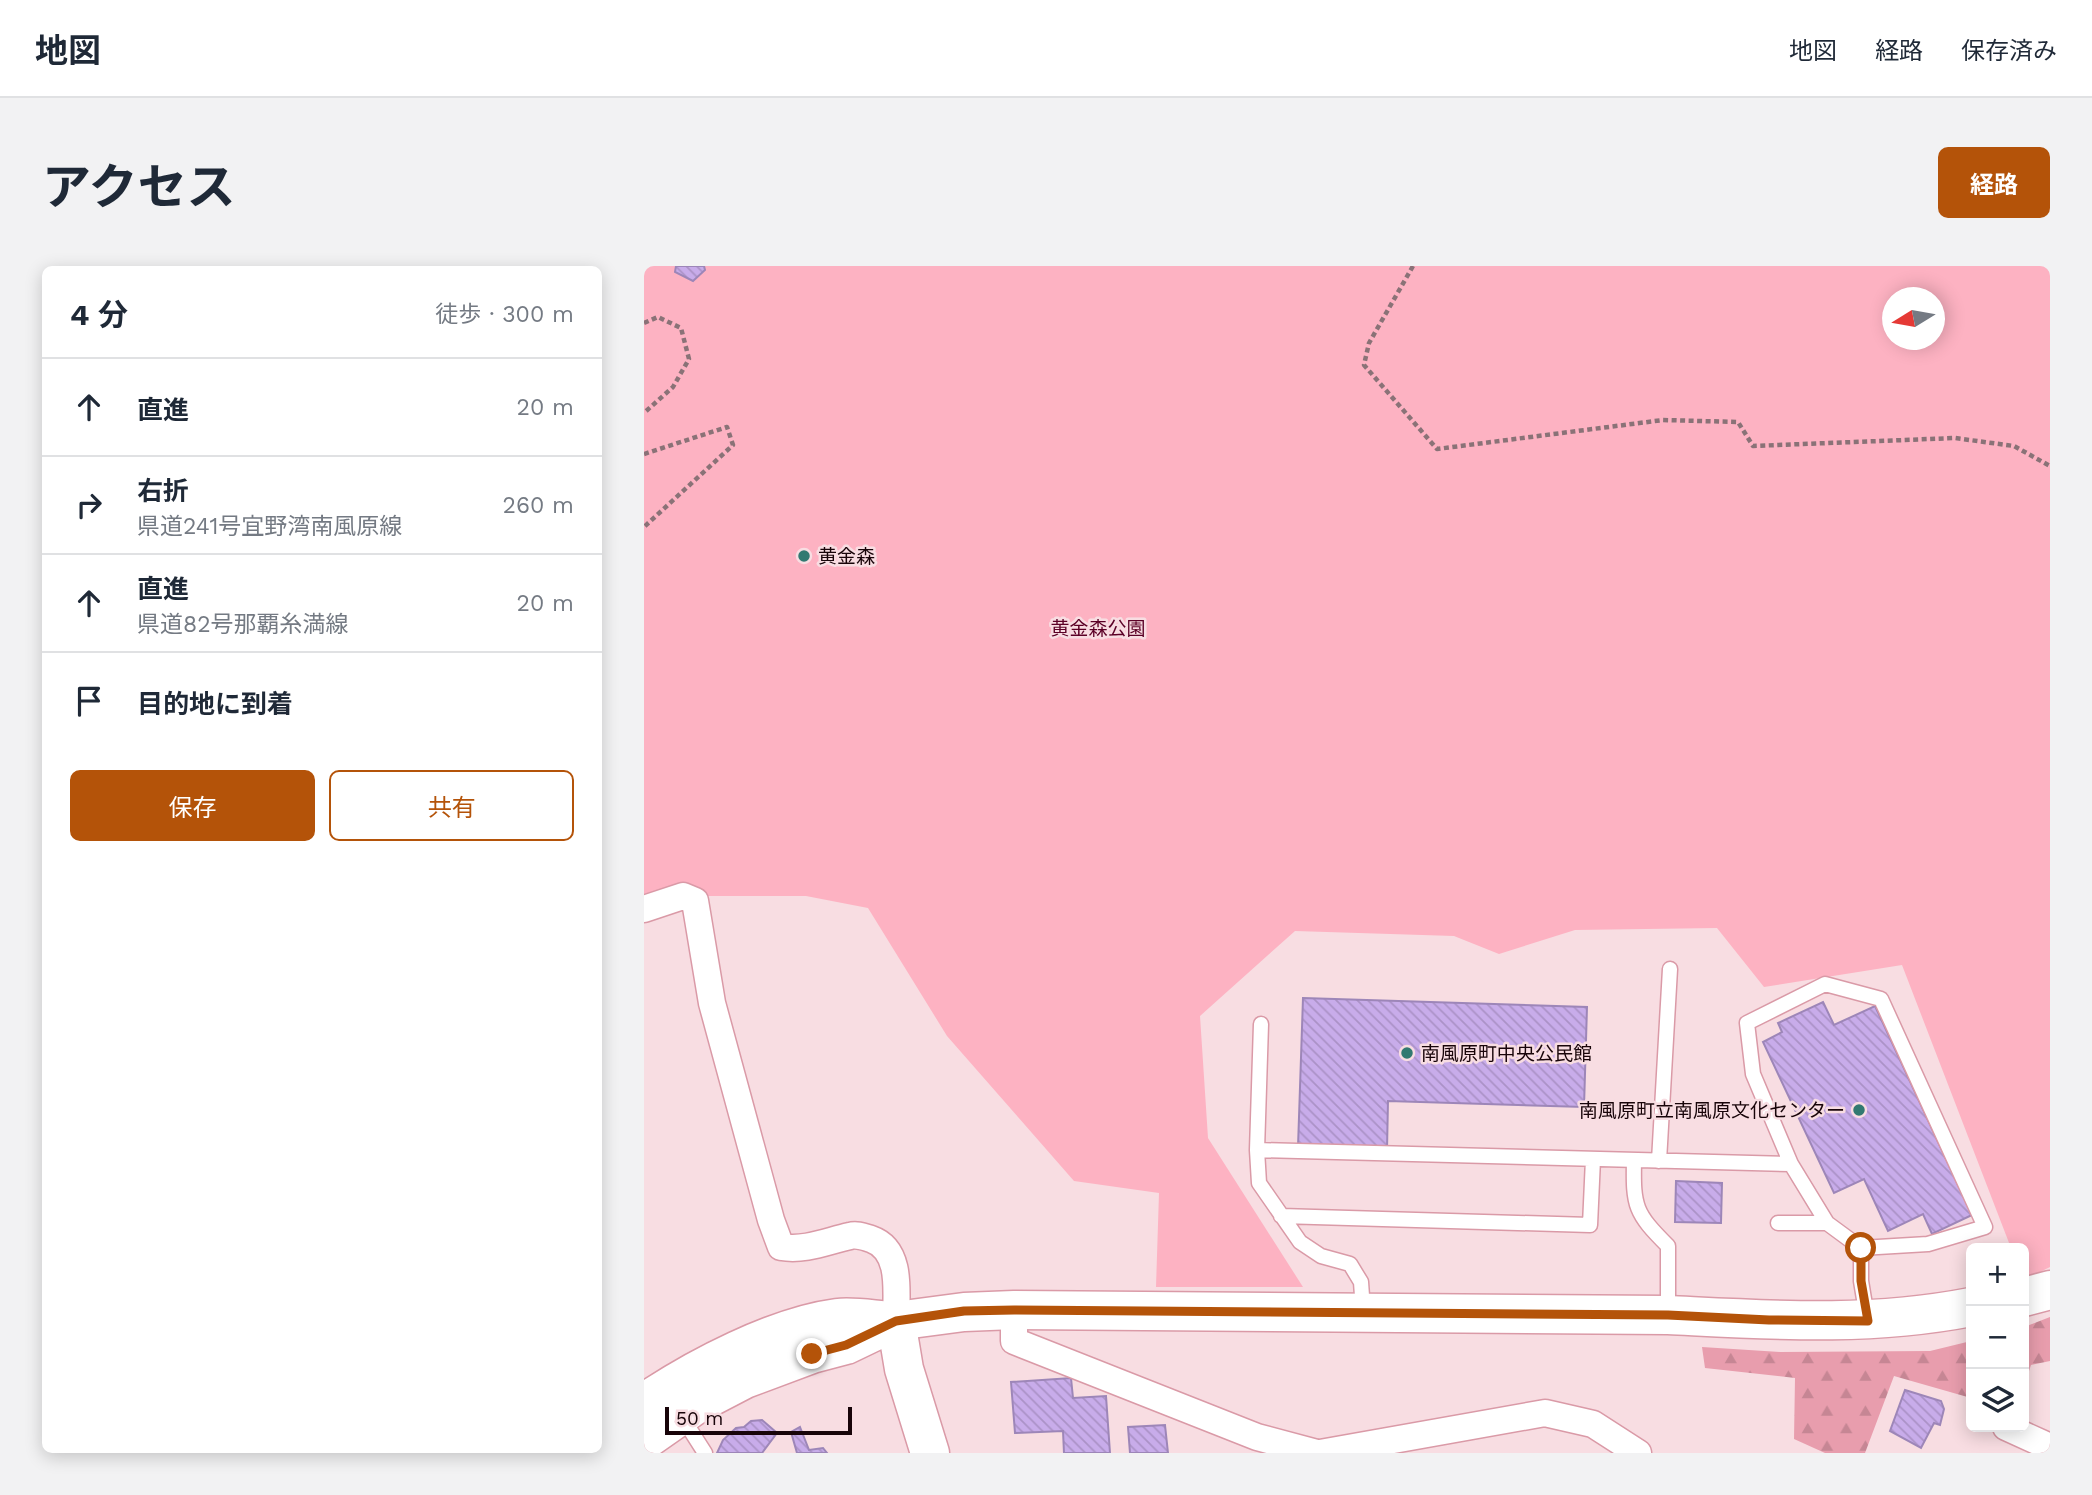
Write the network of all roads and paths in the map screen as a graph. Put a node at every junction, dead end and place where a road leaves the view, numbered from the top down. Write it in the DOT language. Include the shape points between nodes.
graph roads {
  1 [pos="1413,266"];
  2 [pos="644,323"];
  3 [pos="644,413"];
  4 [pos="644,454"];
  5 [pos="2050,466"];
  6 [pos="644,527"];
  7 [pos="644,909"];
  8 [pos="1670,969"];
  9 [pos="1261,1024"];
  10 [pos="1257,1150"];
  11 [pos="1593,1159"];
  12 [pos="1634,1160"];
  13 [pos="1659,1161"];
  14 [pos="1791,1164"];
  15 [pos="1281,1216"];
  16 [pos="1778,1223"];
  17 [pos="1827,1223"];
  18 [pos="1861,1248"];
  19 [pos="2050,1290"];
  20 [pos="2029,1296"];
  21 [pos="1966,1308"];
  22 [pos="1014,1310"];
  23 [pos="1363,1311"];
  24 [pos="1668,1315"];
  25 [pos="896,1321"];
  26 [pos="1868,1321"];
  27 [pos="644,1403"];
  28 [pos="681,1416"];
  29 [pos="2017,1432"];
  30 [pos="644,1441"];
  31 [pos="2050,1447"];
  32 [pos="705,1453"];
  33 [pos="930,1453"];
  34 [pos="1319,1453"];
  35 [pos="1638,1453"];
  1 -- 5 [label="path" via="1369,343 1364,365 1437,449 1663,420 1713,421 1738,422 1754,446 1955,438 2014,446"];
  2 -- 3 [label="path" via="658,317 681,328 689,359 673,387"];
  4 -- 6 [label="path" via="727,427 733,444"];
  7 -- 25 [label="street" via="683,896 695,901 712,1003 781,1247 807,1248 855,1235 881,1243 892,1257 895,1271"];
  8 -- 13 [label="lane"];
  9 -- 10 [label="lane"];
  10 -- 11 [label="lane"];
  10 -- 15 [label="lane" via="1259,1183"];
  11 -- 12 [label="lane"];
  11 -- 15 [label="lane" via="1590,1225"];
  12 -- 13 [label="lane"];
  12 -- 24 [label="lane" via="1633,1198 1646,1223 1668,1246"];
  13 -- 14 [label="lane"];
  14 -- 17 [label="lane"];
  14 -- 18 [label="lane" via="1753,1074 1747,1023 1825,984 1881,999 1985,1227 1927,1244"];
  15 -- 23 [label="lane" via="1300,1242 1321,1256 1350,1264 1361,1282"];
  16 -- 17 [label="lane"];
  17 -- 18 [label="lane"];
  18 -- 26 [label="lane"];
  19 -- 20 [label="main road"];
  21 -- 26 [label="main road"];
  22 -- 23 [label="main road"];
  22 -- 25 [label="main road" via="964,1311"];
  22 -- 34 [label="street" via="1014,1341 1257,1437"];
  23 -- 24 [label="main road"];
  24 -- 26 [label="main road"];
  25 -- 27 [label="main road" via="840,1318 789,1330 735,1352"];
  25 -- 28 [label="main road" via="846,1345 745,1379"];
  25 -- 33 [label="main road" via="904,1369"];
  28 -- 30 [label="main road"];
  28 -- 32 [label="lane"];
  29 -- 31 [label="street"];
  34 -- 35 [label="street" via="1545,1413 1593,1424"];
}
